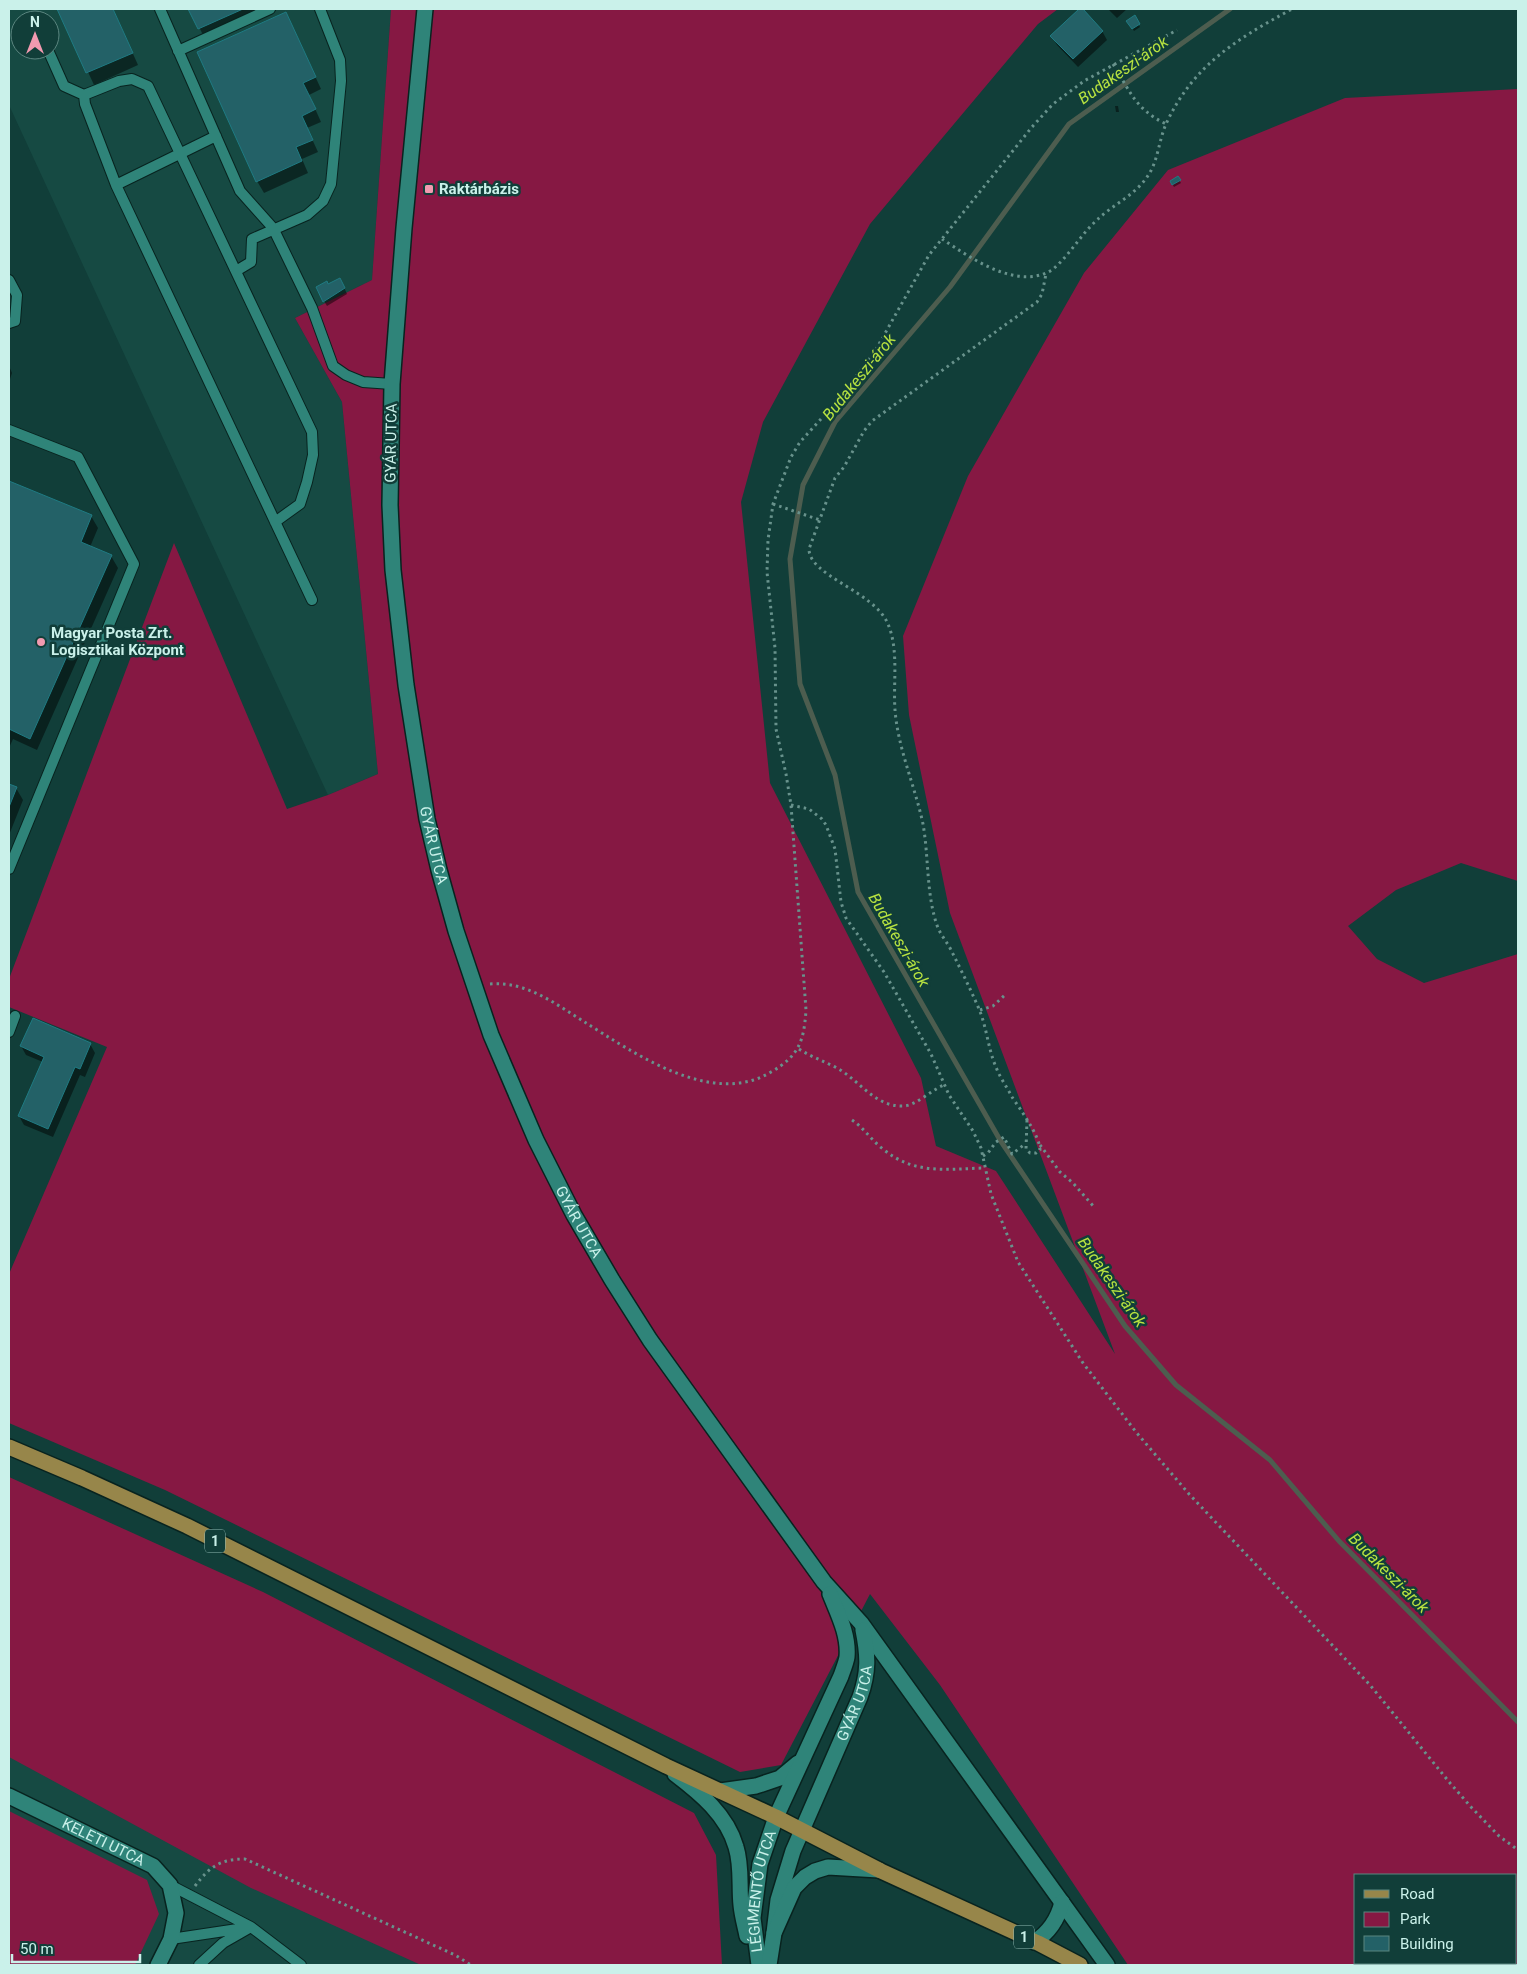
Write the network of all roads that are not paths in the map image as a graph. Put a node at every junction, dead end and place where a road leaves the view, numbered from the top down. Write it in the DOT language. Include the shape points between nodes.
graph roads {
  1 [pos="160,9"];
  2 [pos="270,9"];
  3 [pos="320,9"];
  4 [pos="425,9"];
  5 [pos="178,51"];
  6 [pos="52,60"];
  7 [pos="84,95"];
  8 [pos="216,136"];
  9 [pos="180,154"];
  10 [pos="116,185"];
  11 [pos="273,228"];
  12 [pos="236,271"];
  13 [pos="9,280"];
  14 [pos="9,324"];
  15 [pos="392,384"];
  16 [pos="9,430"];
  17 [pos="275,522"];
  18 [pos="312,600"];
  19 [pos="9,869"];
  20 [pos="15,1016"];
  21 [pos="9,1032"];
  22 [pos="9,1447"];
  23 [pos="824,1582"];
  24 [pos="861,1624"];
  25 [pos="801,1760"];
  26 [pos="666,1766"];
  27 [pos="720,1791"];
  28 [pos="9,1796"];
  29 [pos="776,1817"];
  30 [pos="803,1831"];
  31 [pos="881,1871"];
  32 [pos="170,1884"];
  33 [pos="1062,1902"];
  34 [pos="251,1927"];
  35 [pos="774,1934"];
  36 [pos="171,1939"];
  37 [pos="1034,1942"];
  38 [pos="158,1965"];
  39 [pos="199,1965"];
  40 [pos="301,1965"];
  41 [pos="753,1965"];
  42 [pos="759,1965"];
  43 [pos="770,1965"];
  44 [pos="1080,1965"];
  45 [pos="1107,1965"];
  1 -- 5 [label="lane"];
  2 -- 5 [label="lane"];
  3 -- 11 [label="lane" via="340,60 341,81 331,184 323,201 308,215"];
  4 -- 15 [label="main road, GYÁR UTCA"];
  5 -- 8 [label="lane"];
  6 -- 7 [label="lane" via="64,86"];
  7 -- 9 [label="lane" via="132,79 148,86"];
  7 -- 10 [label="lane" via="84,104"];
  8 -- 9 [label="lane"];
  8 -- 11 [label="lane" via="240,191"];
  9 -- 10 [label="lane"];
  9 -- 12 [label="lane"];
  10 -- 17 [label="lane"];
  11 -- 12 [label="lane" via="252,239 251,262"];
  11 -- 15 [label="lane" via="312,308 333,366 363,382"];
  12 -- 17 [label="lane" via="312,432 313,455 300,504"];
  13 -- 14 [label="lane" via="17,295 15,321"];
  15 -- 23 [label="main road, GYÁR UTCA" via="391,515 406,685 427,819 456,931 491,1034 536,1140 574,1216 607,1272 650,1340"];
  16 -- 19 [label="lane" via="78,457 134,564"];
  17 -- 18 [label="lane"];
  20 -- 21 [label="lane"];
  22 -- 26 [label="main road, 1" via="196,1531"];
  23 -- 24 [label="main road, GYÁR UTCA"];
  23 -- 25 [label="main road, GYÁR UTCA" via="843,1626 847,1658"];
  24 -- 30 [label="main road, GYÁR UTCA" via="868,1653 866,1678"];
  24 -- 33 [label="main road"];
  25 -- 27 [label="main road" via="780,1778 756,1786"];
  25 -- 29 [label="main road, GYÁR UTCA"];
  26 -- 27 [label="main road, 1"];
  26 -- 41 [label="main road" via="708,1799 736,1846 741,1905"];
  27 -- 29 [label="main road, 1"];
  28 -- 32 [label="main road, KELETI UTCA" via="153,1866"];
  29 -- 30 [label="main road, 1"];
  29 -- 42 [label="main road, LÉGIMENTŐ UTCA" via="756,1886 754,1918"];
  30 -- 31 [label="main road, 1"];
  30 -- 35 [label="main road, LÉGIMENTŐ UTCA" via="785,1874"];
  31 -- 35 [label="main road" via="828,1867 804,1877 794,1888"];
  31 -- 37 [label="main road, 1"];
  32 -- 34 [label="lane"];
  32 -- 36 [label="main road" via="176,1912"];
  33 -- 37 [label="main road" via="1052,1927"];
  33 -- 45 [label="main road"];
  34 -- 36 [label="lane"];
  34 -- 39 [label="lane" via="223,1943"];
  34 -- 40 [label="lane"];
  35 -- 43 [label="main road, LÉGIMENTŐ UTCA"];
  36 -- 38 [label="main road"];
  37 -- 44 [label="main road, 1"];
}
